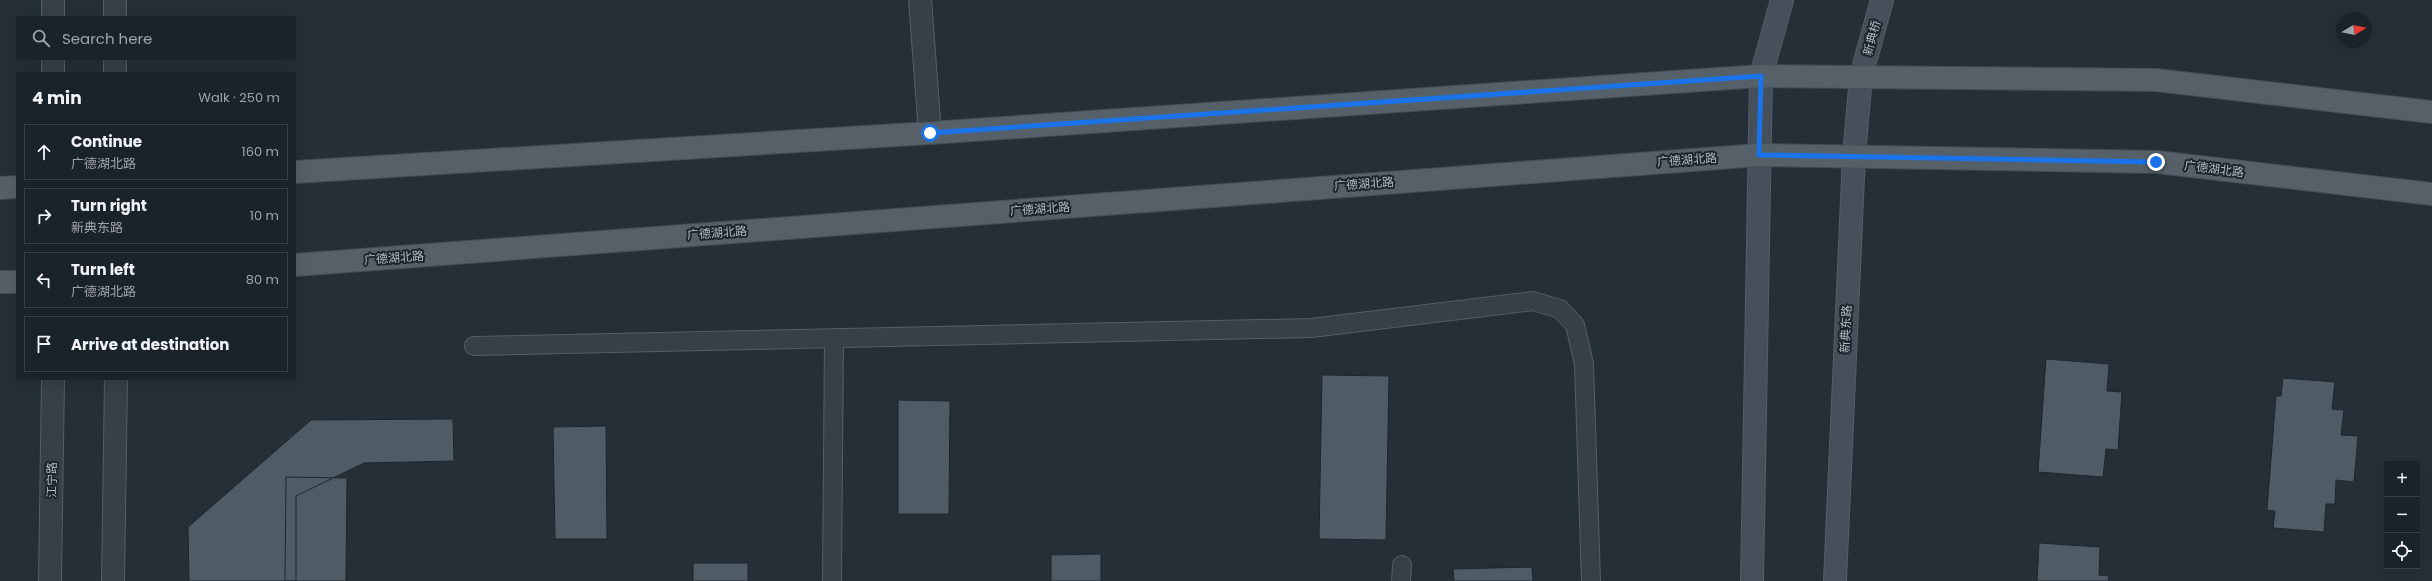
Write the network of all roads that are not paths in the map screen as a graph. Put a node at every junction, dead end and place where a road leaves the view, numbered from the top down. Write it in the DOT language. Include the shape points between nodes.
graph roads {
  1 [pos="53,0"];
  2 [pos="115,0"];
  3 [pos="920,0"];
  4 [pos="1782,0"];
  5 [pos="1882,0"];
  6 [pos="53,16"];
  7 [pos="115,16"];
  8 [pos="53,60"];
  9 [pos="115,60"];
  10 [pos="53,72"];
  11 [pos="115,72"];
  12 [pos="1761,76"];
  13 [pos="1861,76"];
  14 [pos="2432,112"];
  15 [pos="930,133"];
  16 [pos="1759,155"];
  17 [pos="1854,155"];
  18 [pos="296,172"];
  19 [pos="16,187"];
  20 [pos="0,188"];
  21 [pos="2432,194"];
  22 [pos="296,265"];
  23 [pos="0,282"];
  24 [pos="16,282"];
  25 [pos="834,338"];
  26 [pos="474,346"];
  27 [pos="53,380"];
  28 [pos="116,380"];
  29 [pos="50,581"];
  30 [pos="113,581"];
  31 [pos="832,581"];
  32 [pos="1591,581"];
  33 [pos="1752,581"];
  34 [pos="1834,581"];
  1 -- 6 [label="street"];
  2 -- 7 [label="street"];
  3 -- 15 [label="street"];
  4 -- 12 [label="main road"];
  5 -- 13 [label="main road, 新典桥"];
  8 -- 10 [label="street"];
  9 -- 11 [label="street"];
  12 -- 13 [label="main road"];
  12 -- 15 [label="main road"];
  12 -- 16 [label="main road"];
  13 -- 14 [label="main road" via="2156,80"];
  13 -- 17 [label="main road, 新典东路"];
  15 -- 18 [label="main road"];
  16 -- 17 [label="main road, 广德湖北路"];
  16 -- 22 [label="main road, 广德湖北路"];
  16 -- 33 [label="main road"];
  17 -- 21 [label="main road, 广德湖北路" via="2156,162"];
  17 -- 34 [label="main road, 新典东路"];
  19 -- 20 [label="main road"];
  23 -- 24 [label="main road"];
  25 -- 26 [label="lane"];
  25 -- 31 [label="lane"];
  25 -- 32 [label="lane" via="1311,328 1533,301 1560,308 1575,326 1584,364"];
  27 -- 29 [label="street, 江宁路"];
  28 -- 30 [label="street"];
}
